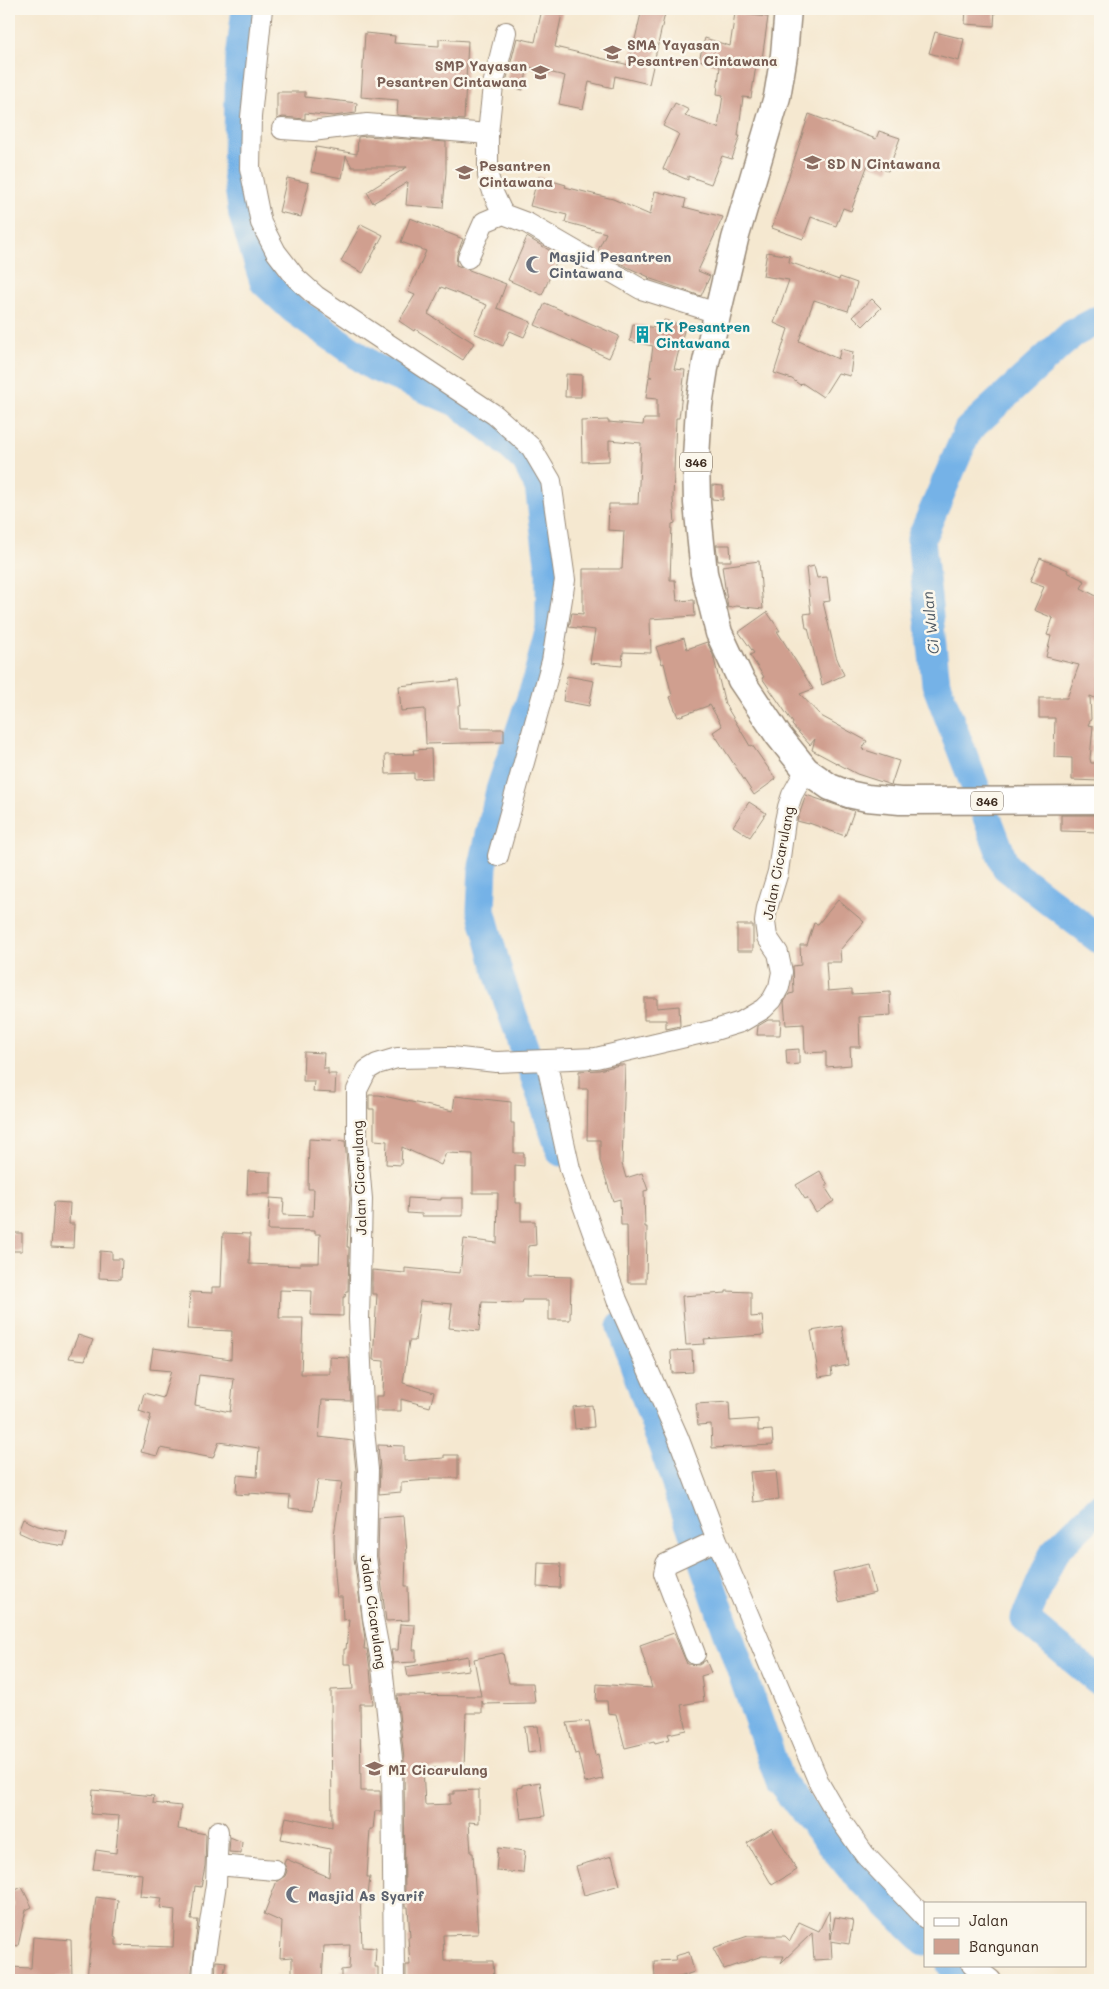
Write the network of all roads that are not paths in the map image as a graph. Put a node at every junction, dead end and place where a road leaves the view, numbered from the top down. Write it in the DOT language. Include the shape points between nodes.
graph roads {
  1 [pos="262,9"];
  2 [pos="788,9"];
  3 [pos="506,32"];
  4 [pos="282,129"];
  5 [pos="488,134"];
  6 [pos="503,214"];
  7 [pos="468,258"];
  8 [pos="717,313"];
  9 [pos="806,770"];
  10 [pos="1100,800"];
  11 [pos="498,856"];
  12 [pos="540,1060"];
  13 [pos="710,1544"];
  14 [pos="695,1654"];
  15 [pos="218,1832"];
  16 [pos="217,1865"];
  17 [pos="275,1870"];
  18 [pos="924,1917"];
  19 [pos="973,1966"];
  20 [pos="203,1980"];
  21 [pos="394,1980"];
  22 [pos="991,1980"];
  1 -- 11 [label="street" via="251,117 250,168 261,223 276,252 296,278 316,296 495,415 531,447 551,481 565,580 552,661"];
  2 -- 8 [label="main road, 346" via="777,98 735,239"];
  3 -- 5 [label="street" via="493,85"];
  4 -- 5 [label="street" via="312,131 367,124"];
  5 -- 6 [label="street" via="488,176"];
  6 -- 7 [label="street" via="484,222"];
  6 -- 8 [label="street" via="527,223 641,289"];
  8 -- 9 [label="main road, 346" via="699,406 696,458 704,573 719,633 741,680"];
  9 -- 10 [label="main road, 346" via="830,787 867,798 900,801"];
  9 -- 12 [label="street, Jalan Cicarulang" via="792,795 784,821 778,872 765,922 767,936 778,954 782,972 772,1000 741,1022 715,1030 596,1058"];
  12 -- 13 [label="street" via="570,1169 617,1300 678,1437"];
  12 -- 21 [label="street, Jalan Cicarulang" via="496,1062 451,1057 397,1058 367,1070 357,1090 356,1142 362,1199 360,1319 368,1486 366,1557 392,1759"];
  13 -- 14 [label="street" via="666,1564 664,1573"];
  13 -- 18 [label="street" via="820,1785 864,1855"];
  15 -- 16 [label="street"];
  16 -- 17 [label="street"];
  16 -- 20 [label="street"];
  19 -- 22 [label="street"];
}
